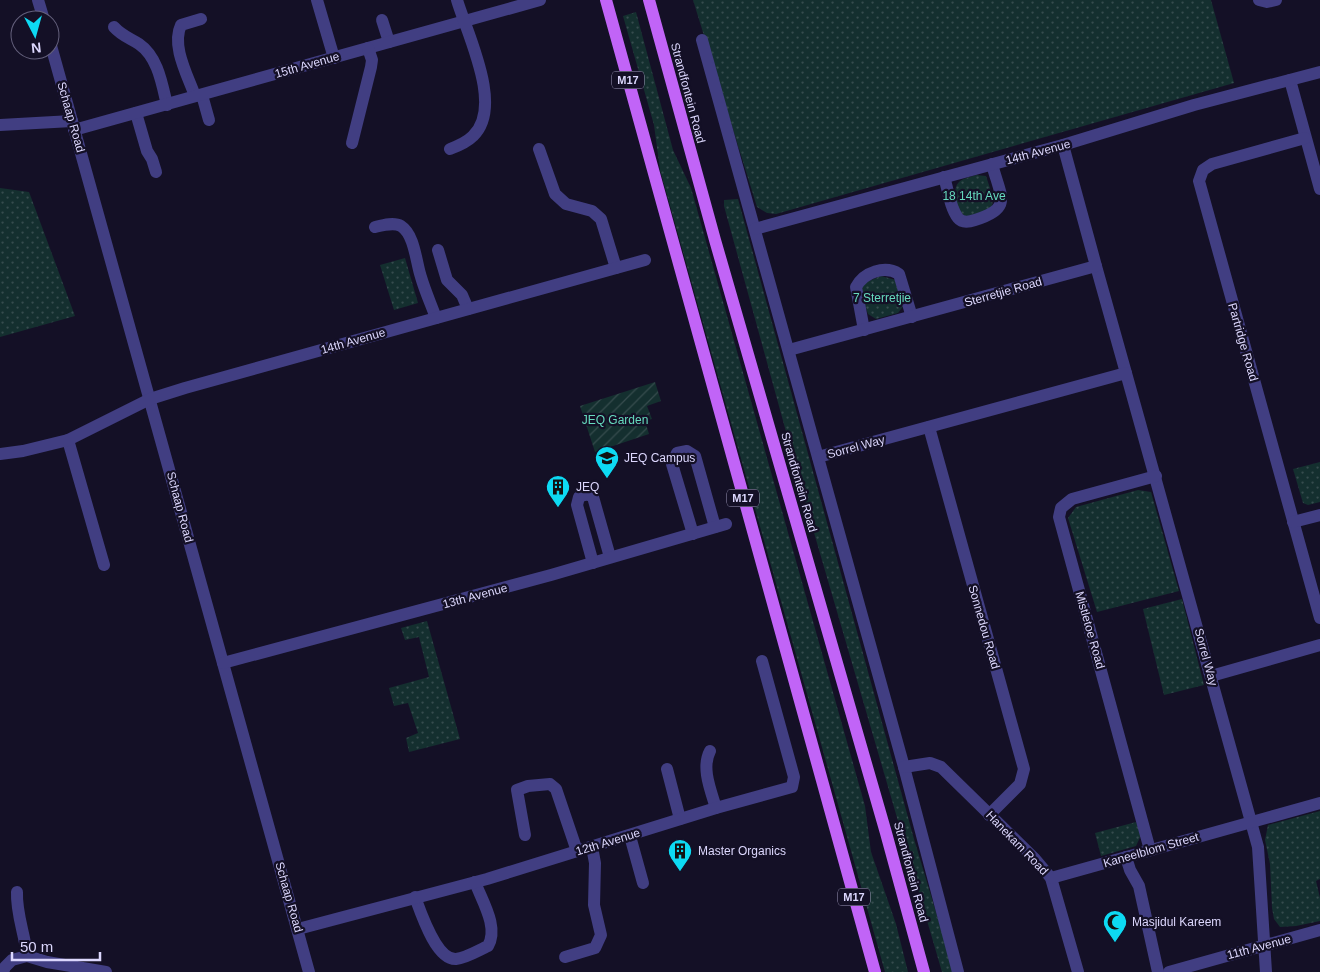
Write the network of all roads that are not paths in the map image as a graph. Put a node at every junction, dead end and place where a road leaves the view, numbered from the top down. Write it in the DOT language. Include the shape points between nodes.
graph roads {
  1 [pos="317,0"];
  2 [pos="457,0"];
  3 [pos="540,0"];
  4 [pos="606,0"];
  5 [pos="649,0"];
  6 [pos="1259,0"];
  7 [pos="1276,0"];
  8 [pos="201,18"];
  9 [pos="382,20"];
  10 [pos="463,21"];
  11 [pos="114,27"];
  12 [pos="702,40"];
  13 [pos="389,42"];
  14 [pos="368,48"];
  15 [pos="334,58"];
  16 [pos="55,60"];
  17 [pos="1320,72"];
  18 [pos="1290,80"];
  19 [pos="199,96"];
  20 [pos="167,105"];
  21 [pos="136,113"];
  22 [pos="209,120"];
  23 [pos="0,124"];
  24 [pos="73,125"];
  25 [pos="1305,138"];
  26 [pos="352,143"];
  27 [pos="1063,146"];
  28 [pos="450,149"];
  29 [pos="539,149"];
  30 [pos="992,164"];
  31 [pos="156,172"];
  32 [pos="944,177"];
  33 [pos="1320,189"];
  34 [pos="375,227"];
  35 [pos="755,229"];
  36 [pos="438,250"];
  37 [pos="645,260"];
  38 [pos="1096,266"];
  39 [pos="616,268"];
  40 [pos="468,309"];
  41 [pos="912,317"];
  42 [pos="436,318"];
  43 [pos="864,330"];
  44 [pos="789,350"];
  45 [pos="1126,373"];
  46 [pos="150,400"];
  47 [pos="929,427"];
  48 [pos="68,440"];
  49 [pos="0,454"];
  50 [pos="818,457"];
  51 [pos="1156,476"];
  52 [pos="1320,515"];
  53 [pos="1293,522"];
  54 [pos="693,534"];
  55 [pos="610,558"];
  56 [pos="593,563"];
  57 [pos="104,565"];
  58 [pos="1320,618"];
  59 [pos="1320,646"];
  60 [pos="762,661"];
  61 [pos="223,663"];
  62 [pos="1211,676"];
  63 [pos="710,751"];
  64 [pos="904,767"];
  65 [pos="667,769"];
  66 [pos="1320,803"];
  67 [pos="716,808"];
  68 [pos="989,814"];
  69 [pos="680,819"];
  70 [pos="1251,823"];
  71 [pos="525,836"];
  72 [pos="630,836"];
  73 [pos="592,847"];
  74 [pos="1150,850"];
  75 [pos="577,851"];
  76 [pos="1126,857"];
  77 [pos="1051,878"];
  78 [pos="475,882"];
  79 [pos="643,883"];
  80 [pos="17,892"];
  81 [pos="415,897"];
  82 [pos="298,929"];
  83 [pos="1320,930"];
  84 [pos="1266,945"];
  85 [pos="27,956"];
  86 [pos="565,957"];
  87 [pos="45,967"];
  88 [pos="1190,969"];
  89 [pos="4,972"];
  90 [pos="106,972"];
  91 [pos="309,972"];
  92 [pos="875,972"];
  93 [pos="924,972"];
  94 [pos="958,972"];
  95 [pos="1078,972"];
  96 [pos="1158,972"];
  97 [pos="1169,972"];
  98 [pos="1266,972"];
  1 -- 15 [label="street"];
  2 -- 10 [label="street"];
  3 -- 10 [label="street, 15th Avenue"];
  4 -- 92 [label="main road, M17"];
  5 -- 93 [label="main road, Strandfontein Road"];
  6 -- 7 [label="street"];
  8 -- 19 [label="street" via="181,25 178,32 178,45"];
  9 -- 13 [label="street"];
  10 -- 13 [label="street, 15th Avenue"];
  10 -- 28 [label="street" via="480,73 486,107 474,135"];
  11 -- 20 [label="street" via="121,35 140,44 156,64"];
  12 -- 35 [label="street, Strandfontein Road"];
  13 -- 14 [label="street, 15th Avenue"];
  14 -- 15 [label="street, 15th Avenue"];
  14 -- 26 [label="street" via="371,67"];
  15 -- 19 [label="street, 15th Avenue"];
  16 -- 24 [label="street, Schaap Road"];
  17 -- 18 [label="street, 14th Avenue"];
  18 -- 25 [label="street"];
  18 -- 27 [label="street, 14th Avenue" via="1194,105"];
  19 -- 20 [label="street, 15th Avenue"];
  19 -- 22 [label="street"];
  20 -- 21 [label="street, 15th Avenue"];
  21 -- 24 [label="street, 15th Avenue"];
  21 -- 31 [label="street"];
  23 -- 24 [label="street, 15th Avenue"];
  24 -- 46 [label="street, Schaap Road"];
  25 -- 33 [label="street"];
  25 -- 53 [label="street, Partridge Road" via="1212,164 1203,170 1199,181"];
  27 -- 30 [label="street, 14th Avenue"];
  27 -- 38 [label="street"];
  29 -- 39 [label="street" via="555,194 566,204 592,211 601,219"];
  30 -- 32 [label="street, 14th Avenue"];
  30 -- 32 [label="street" via="1000,207 994,214 970,222 958,219"];
  32 -- 35 [label="street, 14th Avenue"];
  34 -- 42 [label="street" via="400,225 409,236"];
  35 -- 44 [label="street, Strandfontein Road"];
  36 -- 40 [label="street" via="447,280 462,295"];
  37 -- 39 [label="street, 14th Avenue"];
  38 -- 41 [label="street, Sterretjie Road"];
  38 -- 45 [label="street, Sorrel Way"];
  39 -- 40 [label="street, 14th Avenue"];
  40 -- 42 [label="street, 14th Avenue"];
  41 -- 43 [label="street, Sterretjie Road"];
  41 -- 43 [label="street" via="899,274 881,270 863,277 856,287"];
  42 -- 46 [label="street, 14th Avenue"];
  43 -- 44 [label="street, Sterretjie Road"];
  44 -- 50 [label="street, Strandfontein Road"];
  45 -- 47 [label="street, Sorrel Way"];
  45 -- 51 [label="street, Sorrel Way"];
  46 -- 48 [label="street, 14th Avenue"];
  46 -- 61 [label="street, Schaap Road"];
  47 -- 50 [label="street, Sorrel Way"];
  47 -- 68 [label="street, Sonnedou Road" via="1024,769 1020,784"];
  48 -- 49 [label="street, 14th Avenue"];
  48 -- 57 [label="street"];
  50 -- 64 [label="street, Strandfontein Road"];
  51 -- 62 [label="street, Sorrel Way"];
  51 -- 74 [label="street, Mistletoe Road" via="1072,499 1063,504 1059,517"];
  52 -- 53 [label="street"];
  53 -- 58 [label="street, Partridge Road"];
  54 -- 54 [label="street, 13th Avenue" via="721,526 695,456 690,451 674,456 672,464"];
  54 -- 55 [label="street, 13th Avenue"];
  55 -- 56 [label="street, 13th Avenue"];
  55 -- 56 [label="street" via="593,497 583,495 577,505"];
  56 -- 61 [label="street, 13th Avenue"];
  59 -- 62 [label="street"];
  60 -- 67 [label="street, 12th Avenue" via="794,777 793,785"];
  61 -- 82 [label="street, Schaap Road"];
  62 -- 70 [label="street, Sorrel Way"];
  63 -- 67 [label="street" via="707,757 708,778"];
  64 -- 68 [label="street, Hanekam Road" via="930,763 941,767"];
  64 -- 94 [label="street, Strandfontein Road"];
  65 -- 69 [label="street"];
  66 -- 70 [label="street, Kaneelblom Street"];
  67 -- 69 [label="street, 12th Avenue"];
  68 -- 77 [label="street, Hanekam Road"];
  69 -- 72 [label="street, 12th Avenue"];
  70 -- 74 [label="street, Kaneelblom Street"];
  70 -- 84 [label="street, Sorrel Way" via="1261,864"];
  71 -- 75 [label="street" via="517,790 550,784 556,789"];
  72 -- 73 [label="street, 12th Avenue"];
  72 -- 79 [label="street"];
  73 -- 75 [label="street, 12th Avenue"];
  73 -- 86 [label="street" via="594,905 601,935 594,948"];
  74 -- 76 [label="street, Kaneelblom Street"];
  75 -- 78 [label="street, 12th Avenue"];
  76 -- 77 [label="street, Kaneelblom Street"];
  76 -- 96 [label="street" via="1139,886"];
  77 -- 95 [label="street, Hanekam Road"];
  78 -- 81 [label="street, 12th Avenue"];
  78 -- 81 [label="street" via="493,938 488,946 458,959 441,953"];
  80 -- 85 [label="street" via="16,908 24,931"];
  81 -- 82 [label="street, 12th Avenue"];
  82 -- 91 [label="street, Schaap Road"];
  83 -- 84 [label="street, 11th Avenue"];
  84 -- 88 [label="street, 11th Avenue"];
  84 -- 98 [label="street, Sorrel Way"];
  85 -- 87 [label="street"];
  85 -- 89 [label="street" via="12,960"];
  87 -- 90 [label="street"];
  88 -- 97 [label="street, 11th Avenue"];
}
